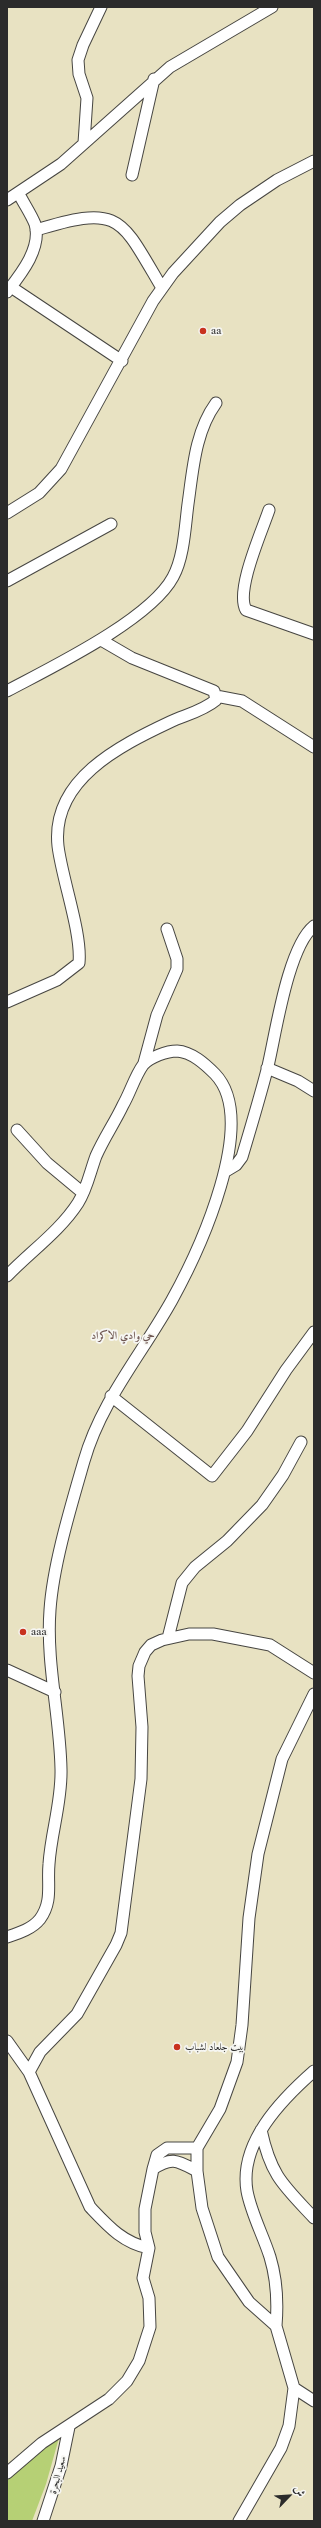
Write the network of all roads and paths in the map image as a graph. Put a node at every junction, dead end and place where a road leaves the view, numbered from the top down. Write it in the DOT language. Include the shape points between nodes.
graph roads {
  1 [pos="101,7"];
  2 [pos="272,7"];
  3 [pos="154,79"];
  4 [pos="84,143"];
  5 [pos="314,161"];
  6 [pos="132,175"];
  7 [pos="18,194"];
  8 [pos="7,200"];
  9 [pos="36,230"];
  10 [pos="162,288"];
  11 [pos="9,290"];
  12 [pos="122,361"];
  13 [pos="216,403"];
  14 [pos="269,510"];
  15 [pos="7,514"];
  16 [pos="112,524"];
  17 [pos="7,581"];
  18 [pos="314,634"];
  19 [pos="101,640"];
  20 [pos="7,691"];
  21 [pos="216,696"];
  22 [pos="314,747"];
  23 [pos="314,926"];
  24 [pos="167,929"];
  25 [pos="7,1002"];
  26 [pos="144,1064"];
  27 [pos="267,1068"];
  28 [pos="314,1091"];
  29 [pos="17,1130"];
  30 [pos="226,1171"];
  31 [pos="83,1193"];
  32 [pos="7,1276"];
  33 [pos="314,1332"];
  34 [pos="112,1396"];
  35 [pos="301,1442"];
  36 [pos="168,1638"];
  37 [pos="7,1670"];
  38 [pos="314,1673"];
  39 [pos="55,1692"];
  40 [pos="314,1694"];
  41 [pos="7,1937"];
  42 [pos="7,2041"];
  43 [pos="314,2071"];
  44 [pos="29,2072"];
  45 [pos="261,2130"];
  46 [pos="197,2148"];
  47 [pos="153,2169"];
  48 [pos="197,2171"];
  49 [pos="314,2218"];
  50 [pos="149,2248"];
  51 [pos="276,2326"];
  52 [pos="294,2388"];
  53 [pos="314,2401"];
  54 [pos="68,2427"];
  55 [pos="7,2473"];
  56 [pos="43,2521"];
  57 [pos="239,2521"];
  1 -- 4 [label="street" via="78,60 79,74 87,98"];
  2 -- 3 [label="street" via="203,46"];
  3 -- 4 [label="street"];
  3 -- 6 [label="street"];
  4 -- 7 [label="street" via="56,168"];
  5 -- 10 [label="street" via="277,180 240,205 198,244"];
  7 -- 8 [label="street"];
  7 -- 9 [label="street"];
  9 -- 10 [label="street" via="83,217 114,221 128,232"];
  9 -- 11 [label="street" via="33,252"];
  10 -- 12 [label="street"];
  11 -- 12 [label="street"];
  12 -- 15 [label="street" via="61,469 39,493"];
  13 -- 19 [label="street" via="203,428 194,457 180,555 175,573 161,593"];
  14 -- 18 [label="street" via="247,575 243,604 246,610"];
  16 -- 17 [label="street"];
  19 -- 20 [label="street"];
  19 -- 21 [label="street" via="138,661 205,686 214,691"];
  21 -- 22 [label="street" via="242,701"];
  21 -- 25 [label="street" via="216,700 210,704 106,758 72,790 60,816 58,837 79,963 56,980"];
  23 -- 27 [label="street" via="308,931 293,961"];
  24 -- 26 [label="street" via="177,959 177,969 157,1015"];
  26 -- 30 [label="street" via="165,1053 186,1052 210,1068 220,1080 229,1096 231,1108"];
  26 -- 31 [label="street" via="97,1155"];
  27 -- 28 [label="street"];
  27 -- 30 [label="street" via="242,1157 236,1166"];
  29 -- 31 [label="street" via="48,1163"];
  30 -- 34 [label="street" via="175,1296"];
  31 -- 32 [label="street" via="74,1208"];
  33 -- 34 [label="street" via="247,1431 212,1476"];
  34 -- 39 [label="street" via="97,1424 84,1459 55,1574 49,1625"];
  35 -- 36 [label="street" via="283,1475 262,1505 227,1541 195,1566 182,1583"];
  36 -- 38 [label="street" via="204,1633 270,1645"];
  36 -- 44 [label="street" via="151,1645 139,1666 141,1779 121,1933 77,2014 40,2052"];
  37 -- 39 [label="street"];
  39 -- 41 [label="street" via="61,1777 60,1799 48,1867 48,1904 38,1921 30,1928"];
  40 -- 46 [label="street" via="282,1759 258,1854 249,1918 242,2025 236,2062 220,2109"];
  42 -- 44 [label="street"];
  43 -- 45 [label="street" via="278,2108"];
  44 -- 50 [label="street" via="90,2207 129,2242"];
  45 -- 49 [label="street" via="268,2160 275,2175"];
  45 -- 51 [label="street" via="250,2153 247,2188 274,2274"];
  46 -- 47 [label="street" via="167,2148 157,2155"];
  46 -- 48 [label="street"];
  47 -- 48 [label="street" via="163,2162 179,2161"];
  47 -- 50 [label="street" via="145,2209 145,2232"];
  48 -- 51 [label="street" via="202,2208 218,2258 249,2302"];
  50 -- 54 [label="street" via="143,2278 150,2298 150,2327 140,2361 127,2381 110,2399"];
  51 -- 52 [label="street"];
  52 -- 53 [label="street"];
  52 -- 57 [label="street" via="289,2426 281,2448"];
  54 -- 55 [label="street" via="42,2443"];
  54 -- 56 [label="street, سعيد البحرة" via="61,2466"];
}
